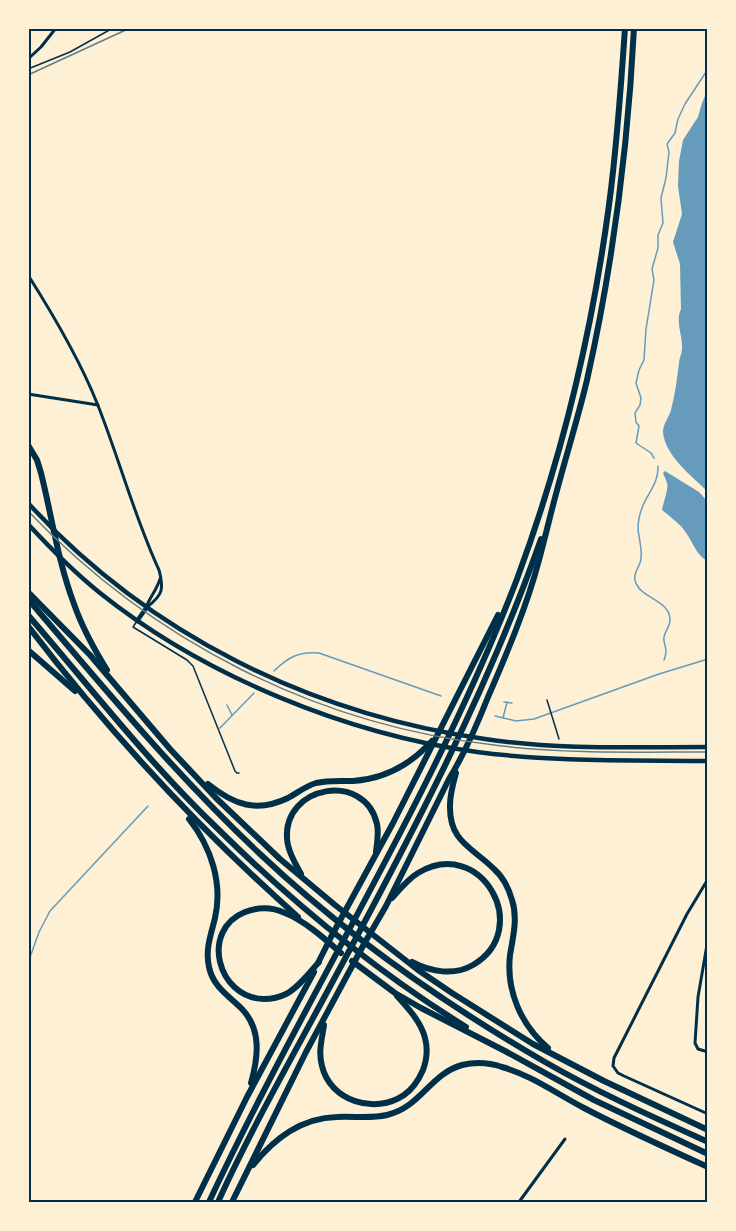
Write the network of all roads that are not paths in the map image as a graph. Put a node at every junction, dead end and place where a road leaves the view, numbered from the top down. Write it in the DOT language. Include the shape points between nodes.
graph roads {
  1 [pos="56,28"];
  2 [pos="113,28"];
  3 [pos="625,28"];
  4 [pos="634,28"];
  5 [pos="28,59"];
  6 [pos="28,69"];
  7 [pos="28,274"];
  8 [pos="28,394"];
  9 [pos="98,405"];
  10 [pos="28,446"];
  11 [pos="556,493"];
  12 [pos="28,504"];
  13 [pos="28,524"];
  14 [pos="517,577"];
  15 [pos="160,578"];
  16 [pos="28,592"];
  17 [pos="28,600"];
  18 [pos="147,607"];
  19 [pos="28,615"];
  20 [pos="137,621"];
  21 [pos="28,626"];
  22 [pos="28,650"];
  23 [pos="117,687"];
  24 [pos="547,700"];
  25 [pos="92,707"];
  26 [pos="439,734"];
  27 [pos="559,740"];
  28 [pos="708,747"];
  29 [pos="708,761"];
  30 [pos="458,764"];
  31 [pos="189,770"];
  32 [pos="239,773"];
  33 [pos="172,797"];
  34 [pos="375,858"];
  35 [pos="303,877"];
  36 [pos="708,879"];
  37 [pos="386,906"];
  38 [pos="319,935"];
  39 [pos="708,939"];
  40 [pos="399,954"];
  41 [pos="319,962"];
  42 [pos="395,993"];
  43 [pos="325,1019"];
  44 [pos="505,1051"];
  45 [pos="708,1052"];
  46 [pos="555,1054"];
  47 [pos="247,1097"];
  48 [pos="708,1114"];
  49 [pos="708,1130"];
  50 [pos="565,1139"];
  51 [pos="708,1142"];
  52 [pos="708,1154"];
  53 [pos="708,1167"];
  54 [pos="247,1172"];
  55 [pos="195,1203"];
  56 [pos="209,1203"];
  57 [pos="218,1203"];
  58 [pos="232,1203"];
  59 [pos="519,1203"];
  1 -- 5 [label="street"];
  2 -- 6 [label="lane"];
  3 -- 14 [label="highway" via="599,275 555,465"];
  4 -- 11 [label="highway" via="624,158 608,274 587,381"];
  7 -- 9 [label="street" via="71,347"];
  8 -- 9 [label="street"];
  9 -- 15 [label="street"];
  10 -- 23 [label="highway" via="37,460 69,590 88,637"];
  11 -- 30 [label="highway" via="539,562 510,646"];
  11 -- 57 [label="highway" via="520,597 468,718"];
  12 -- 18 [label="main road" via="74,548"];
  13 -- 20 [label="main road" via="77,573"];
  14 -- 26 [label="highway"];
  14 -- 56 [label="highway" via="441,753"];
  15 -- 18 [label="street"];
  15 -- 18 [label="street" via="162,586 157,600"];
  16 -- 23 [label="highway"];
  17 -- 51 [label="highway" via="162,756 261,855 330,915 423,985 547,1063"];
  18 -- 20 [label="main road"];
  18 -- 28 [label="main road" via="215,650 265,675 390,721 509,742"];
  19 -- 44 [label="highway" via="155,762 258,867 371,962"];
  20 -- 29 [label="main road" via="196,657 267,691 324,715 396,736 475,752 523,756"];
  20 -- 32 [label="lane" via="133,627 193,666"];
  21 -- 25 [label="highway"];
  22 -- 25 [label="highway"];
  23 -- 31 [label="highway"];
  24 -- 27 [label="lane"];
  25 -- 33 [label="highway"];
  26 -- 31 [label="highway" via="398,769 363,780 316,783 280,802 261,807 219,793"];
  26 -- 34 [label="highway"];
  30 -- 37 [label="highway"];
  30 -- 46 [label="highway" via="450,806 454,830 466,846 495,869 509,891 515,912 512,990 526,1025"];
  31 -- 35 [label="highway"];
  33 -- 38 [label="highway"];
  33 -- 47 [label="highway" via="197,831 214,864 218,897 207,956 215,983 251,1021 254,1031 257,1057"];
  34 -- 35 [label="highway" via="378,826 366,804 340,790 323,791 306,799 289,822 287,840"];
  34 -- 41 [label="highway"];
  35 -- 40 [label="highway"];
  36 -- 48 [label="street" via="673,941 613,1066 618,1073"];
  37 -- 40 [label="highway" via="406,882 426,868 443,864 466,868 480,876 492,889 498,904 500,925 496,939 489,951 470,967 453,972 432,970"];
  37 -- 43 [label="highway"];
  38 -- 41 [label="highway" via="286,913 254,909 230,922 220,939 219,960 230,983 244,994 260,999 286,994"];
  38 -- 42 [label="highway"];
  39 -- 45 [label="street" via="695,1043 698,1049"];
  40 -- 46 [label="highway" via="452,993"];
  41 -- 47 [label="highway"];
  42 -- 43 [label="highway" via="419,1024 427,1047 424,1066 415,1084 392,1101 358,1103 329,1083 320,1058"];
  42 -- 44 [label="highway"];
  43 -- 54 [label="highway"];
  44 -- 52 [label="highway" via="594,1100"];
  46 -- 49 [label="highway"];
  47 -- 55 [label="highway"];
  50 -- 59 [label="street"];
  53 -- 54 [label="highway" via="513,1071 473,1063 444,1073 416,1100 393,1113 327,1118 299,1126 274,1142"];
  54 -- 58 [label="highway"];
}
